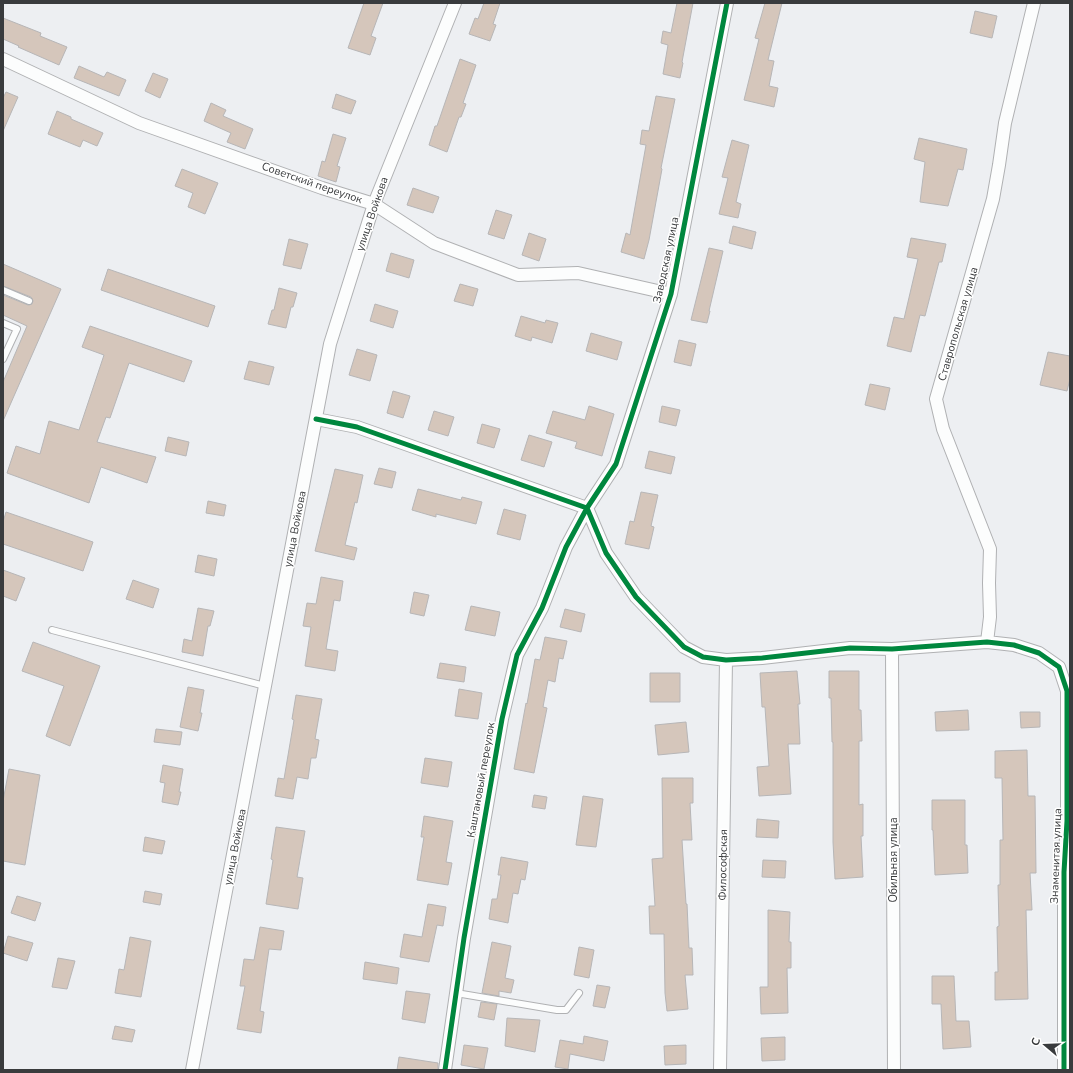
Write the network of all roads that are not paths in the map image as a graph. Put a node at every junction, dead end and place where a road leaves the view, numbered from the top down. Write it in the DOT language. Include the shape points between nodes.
graph roads {
  1 [pos="455,3"];
  2 [pos="726,3"];
  3 [pos="1034,3"];
  4 [pos="3,59"];
  5 [pos="374,204"];
  6 [pos="3,290"];
  7 [pos="671,294"];
  8 [pos="29,301"];
  9 [pos="3,323"];
  10 [pos="3,359"];
  11 [pos="316,419"];
  12 [pos="587,508"];
  13 [pos="52,630"];
  14 [pos="987,642"];
  15 [pos="892,649"];
  16 [pos="726,660"];
  17 [pos="265,686"];
  18 [pos="456,993"];
  19 [pos="579,993"];
  20 [pos="192,1070"];
  21 [pos="445,1070"];
  22 [pos="720,1070"];
  23 [pos="894,1070"];
  24 [pos="1064,1070"];
  1 -- 5 [label="street, улица Войкова"];
  2 -- 7 [label="street, Заводская улица"];
  3 -- 14 [label="street, Ставропольская улица" via="1005,123 993,198 936,399 943,429 990,549 990,617"];
  4 -- 5 [label="street, Советский переулок" via="139,122 322,188"];
  5 -- 7 [label="street, Советский переулок" via="434,243 518,275 578,273"];
  5 -- 11 [label="street, улица Войкова" via="330,344"];
  6 -- 8 [label="lane"];
  7 -- 12 [label="street, Заводская улица" via="616,464"];
  9 -- 10 [label="lane" via="17,329"];
  11 -- 12 [label="street" via="357,427"];
  11 -- 17 [label="street, улица Войкова"];
  12 -- 16 [label="street, Знаменитая улица" via="606,553 636,596 684,647 703,657"];
  12 -- 18 [label="street, Каштановый переулок" via="566,547 542,608 517,655 502,719"];
  13 -- 17 [label="lane"];
  14 -- 15 [label="street, Знаменитая улица"];
  14 -- 24 [label="street, Знаменитая улица" via="1014,645 1039,653 1059,667 1066,691"];
  15 -- 16 [label="street, Знаменитая улица" via="850,648"];
  15 -- 23 [label="street, Обильная улица"];
  16 -- 22 [label="street, Философская"];
  17 -- 20 [label="street, улица Войкова"];
  18 -- 19 [label="lane" via="566,1010"];
  18 -- 21 [label="street, Каштановый переулок"];
}
